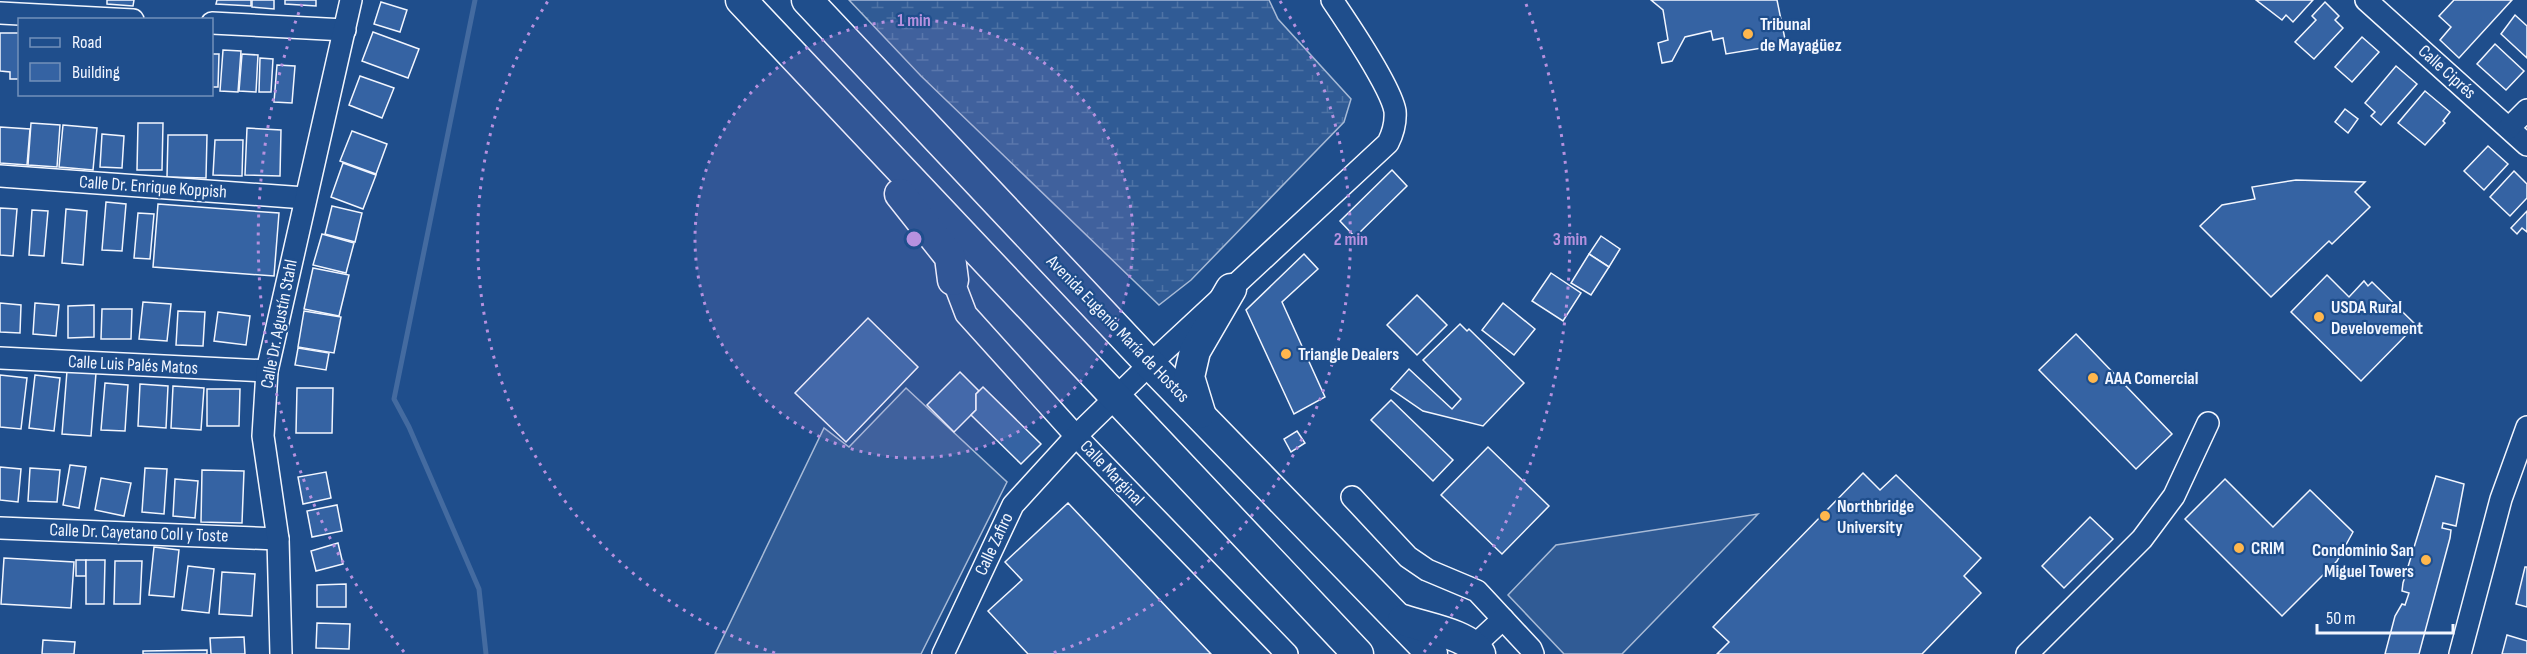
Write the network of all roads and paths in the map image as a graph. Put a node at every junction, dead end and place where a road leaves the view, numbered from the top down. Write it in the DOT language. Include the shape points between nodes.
graph roads {
  1 [pos="351,0"];
  2 [pos="741,0"];
  3 [pos="807,0"];
  4 [pos="1332,0"];
  5 [pos="2366,0"];
  6 [pos="0,13"];
  7 [pos="95,18"];
  8 [pos="213,23"];
  9 [pos="345,30"];
  10 [pos="771,32"];
  11 [pos="2527,110"];
  12 [pos="2509,128"];
  13 [pos="2527,145"];
  14 [pos="0,176"];
  15 [pos="305,198"];
  16 [pos="953,280"];
  17 [pos="1232,290"];
  18 [pos="0,358"];
  19 [pos="1150,364"];
  20 [pos="267,371"];
  21 [pos="1116,397"];
  22 [pos="1201,415"];
  23 [pos="2208,423"];
  24 [pos="2527,427"];
  25 [pos="1076,436"];
  26 [pos="1352,496"];
  27 [pos="0,528"];
  28 [pos="278,539"];
  29 [pos="1503,619"];
  30 [pos="1400,620"];
  31 [pos="1478,650"];
  32 [pos="281,654"];
  33 [pos="944,654"];
  34 [pos="1287,654"];
  35 [pos="1358,654"];
  36 [pos="1432,654"];
  37 [pos="1533,654"];
  38 [pos="2027,654"];
  39 [pos="2460,654"];
  1 -- 9 [label="street, Calle Dr. Agustín Stahl"];
  2 -- 10 [label="highway"];
  3 -- 19 [label="highway, Avenida Eugenio María de Hostos"];
  4 -- 17 [label="street, Calle Zafiro" via="1393,104 1392,135 1381,153"];
  5 -- 12 [label="street, Calle Ciprés"];
  6 -- 7 [label="street"];
  8 -- 9 [label="street"];
  9 -- 15 [label="street, Calle Dr. Agustín Stahl"];
  10 -- 16 [label="highway" via="950,257"];
  10 -- 21 [label="highway"];
  11 -- 12 [label="street"];
  12 -- 13 [label="street, Calle Ciprés"];
  14 -- 15 [label="street, Calle Dr. Enrique Koppish"];
  15 -- 20 [label="street, Calle Dr. Agustín Stahl"];
  16 -- 25 [label="street, Calle Marginal" via="966,314"];
  17 -- 19 [label="street, Calle Zafiro"];
  17 -- 22 [label="highway" via="1195,351 1189,377"];
  18 -- 20 [label="street, Calle Luis Palés Matos"];
  19 -- 21 [label="street, Calle Zafiro"];
  19 -- 22 [label="highway, Avenida Eugenio María de Hostos"];
  20 -- 28 [label="street, Calle Dr. Agustín Stahl" via="263,436"];
  21 -- 25 [label="street, Calle Zafiro"];
  21 -- 35 [label="highway"];
  22 -- 30 [label="highway, Avenida Eugenio María de Hostos"];
  23 -- 38 [label="street" via="2174,496 2142,539"];
  24 -- 39 [label="street" via="2501,499"];
  25 -- 33 [label="street, Calle Zafiro" via="1013,505"];
  25 -- 34 [label="street, Calle Marginal"];
  26 -- 29 [label="street" via="1408,557 1427,570 1478,591"];
  27 -- 28 [label="street, Calle Dr. Cayetano Coll y Toste"];
  28 -- 32 [label="street, Calle Dr. Agustín Stahl"];
  29 -- 31 [label="street"];
  29 -- 37 [label="street"];
  30 -- 31 [label="highway"];
  30 -- 36 [label="highway, Avenida Eugenio María de Hostos"];
}
